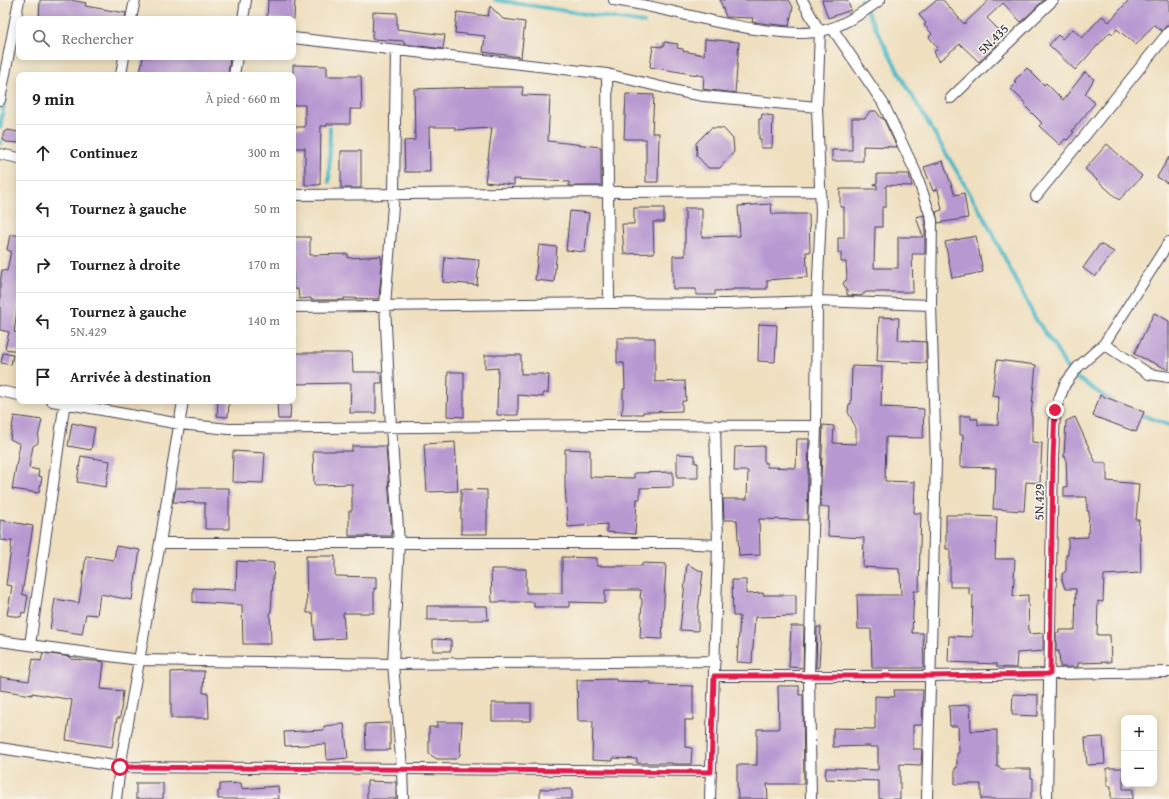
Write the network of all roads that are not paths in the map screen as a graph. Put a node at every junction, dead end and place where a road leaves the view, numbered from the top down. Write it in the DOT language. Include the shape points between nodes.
graph roads {
  1 [pos="19,0"];
  2 [pos="135,0"];
  3 [pos="246,0"];
  4 [pos="614,0"];
  5 [pos="802,0"];
  6 [pos="880,0"];
  7 [pos="1053,0"];
  8 [pos="633,1"];
  9 [pos="132,16"];
  10 [pos="243,16"];
  11 [pos="832,28"];
  12 [pos="820,32"];
  13 [pos="1169,32"];
  14 [pos="296,38"];
  15 [pos="396,50"];
  16 [pos="124,60"];
  17 [pos="236,60"];
  18 [pos="122,72"];
  19 [pos="234,72"];
  20 [pos="607,74"];
  21 [pos="951,98"];
  22 [pos="0,100"];
  23 [pos="818,107"];
  24 [pos="0,154"];
  25 [pos="16,157"];
  26 [pos="821,191"];
  27 [pos="608,192"];
  28 [pos="394,194"];
  29 [pos="296,196"];
  30 [pos="1036,196"];
  31 [pos="1169,242"];
  32 [pos="817,301"];
  33 [pos="609,303"];
  34 [pos="386,305"];
  35 [pos="931,305"];
  36 [pos="296,307"];
  37 [pos="1104,344"];
  38 [pos="1169,377"];
  39 [pos="0,391"];
  40 [pos="16,394"];
  41 [pos="65,404"];
  42 [pos="75,404"];
  43 [pos="183,404"];
  44 [pos="180,424"];
  45 [pos="715,425"];
  46 [pos="816,426"];
  47 [pos="391,427"];
  48 [pos="160,543"];
  49 [pos="398,543"];
  50 [pos="718,545"];
  51 [pos="0,641"];
  52 [pos="30,645"];
  53 [pos="139,660"];
  54 [pos="715,661"];
  55 [pos="393,664"];
  56 [pos="1169,672"];
  57 [pos="1050,674"];
  58 [pos="809,675"];
  59 [pos="714,676"];
  60 [pos="930,676"];
  61 [pos="0,748"];
  62 [pos="120,767"];
  63 [pos="402,769"];
  64 [pos="711,772"];
  65 [pos="116,799"];
  66 [pos="402,799"];
  67 [pos="710,799"];
  68 [pos="811,799"];
  69 [pos="927,799"];
  70 [pos="1047,799"];
  1 -- 22 [label="street"];
  2 -- 9 [label="street"];
  3 -- 10 [label="street"];
  4 -- 8 [label="street"];
  5 -- 12 [label="street"];
  6 -- 11 [label="street"];
  7 -- 21 [label="street, 5N.435"];
  8 -- 12 [label="street" via="760,30"];
  11 -- 12 [label="street"];
  11 -- 35 [label="street" via="883,103 916,173 932,220"];
  12 -- 23 [label="street"];
  13 -- 30 [label="street"];
  14 -- 15 [label="street"];
  15 -- 20 [label="street"];
  15 -- 28 [label="street"];
  16 -- 18 [label="street"];
  17 -- 19 [label="street"];
  20 -- 23 [label="street" via="689,93"];
  20 -- 27 [label="street"];
  23 -- 26 [label="street"];
  24 -- 25 [label="street"];
  26 -- 27 [label="street"];
  26 -- 32 [label="street"];
  27 -- 28 [label="street"];
  27 -- 33 [label="street"];
  28 -- 29 [label="street"];
  28 -- 34 [label="street"];
  31 -- 37 [label="street, 5N.429"];
  32 -- 33 [label="street" via="726,304"];
  32 -- 35 [label="street"];
  32 -- 46 [label="street"];
  33 -- 34 [label="street"];
  34 -- 36 [label="street"];
  34 -- 47 [label="street"];
  35 -- 60 [label="street" via="936,461"];
  37 -- 38 [label="street" via="1149,374"];
  37 -- 57 [label="street, 5N.429" via="1078,367 1065,384 1055,410"];
  39 -- 40 [label="street"];
  41 -- 52 [label="street"];
  42 -- 44 [label="street"];
  43 -- 44 [label="street"];
  44 -- 47 [label="street" via="229,429"];
  44 -- 48 [label="street"];
  45 -- 46 [label="street"];
  45 -- 47 [label="street"];
  45 -- 50 [label="street"];
  46 -- 58 [label="street"];
  47 -- 49 [label="street"];
  48 -- 49 [label="street"];
  48 -- 53 [label="street"];
  49 -- 50 [label="street"];
  49 -- 55 [label="street"];
  50 -- 54 [label="street"];
  51 -- 52 [label="street"];
  52 -- 53 [label="street"];
  53 -- 55 [label="street"];
  53 -- 62 [label="street"];
  54 -- 55 [label="street"];
  54 -- 59 [label="street"];
  55 -- 63 [label="street"];
  56 -- 57 [label="street"];
  57 -- 60 [label="street"];
  57 -- 70 [label="street, 5N.429"];
  58 -- 59 [label="street"];
  58 -- 60 [label="street"];
  58 -- 68 [label="street"];
  59 -- 64 [label="street"];
  60 -- 69 [label="street"];
  61 -- 62 [label="street"];
  62 -- 63 [label="street"];
  62 -- 65 [label="street"];
  63 -- 64 [label="street"];
  63 -- 66 [label="street"];
  64 -- 67 [label="street"];
}
